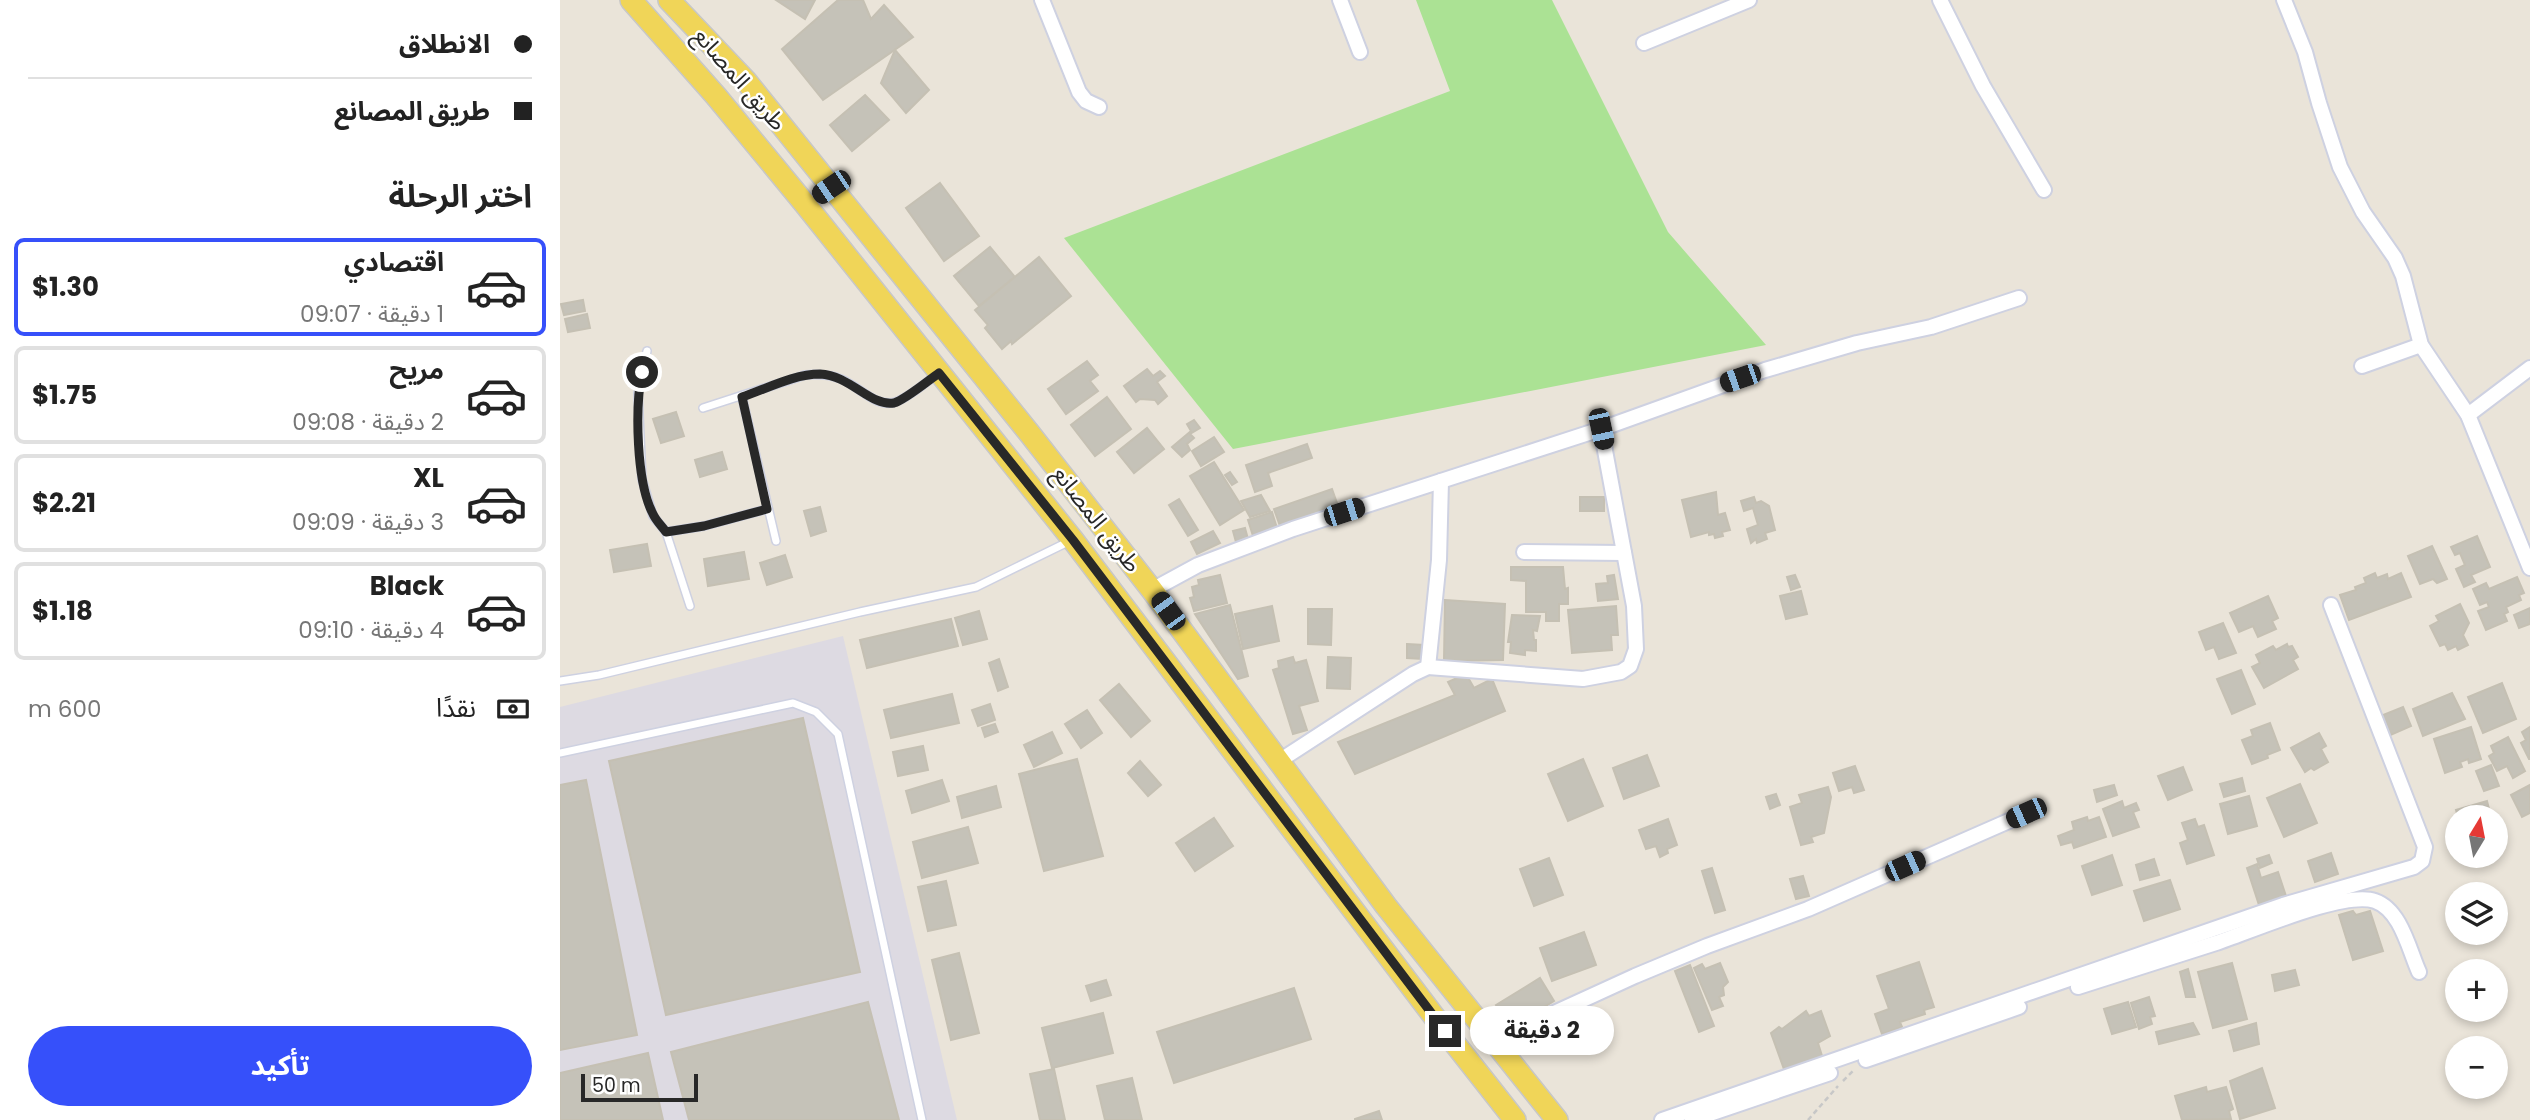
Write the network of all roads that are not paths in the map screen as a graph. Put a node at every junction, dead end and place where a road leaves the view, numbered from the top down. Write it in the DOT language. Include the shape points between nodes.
graph roads {
  1 [pos="631,0"];
  2 [pos="669,0"];
  3 [pos="1042,0"];
  4 [pos="1340,0"];
  5 [pos="1749,0"];
  6 [pos="1940,0"];
  7 [pos="2284,0"];
  8 [pos="1644,43"];
  9 [pos="1360,52"];
  10 [pos="1099,107"];
  11 [pos="831,187"];
  12 [pos="2045,190"];
  13 [pos="805,204"];
  14 [pos="2020,298"];
  15 [pos="2421,345"];
  16 [pos="647,351"];
  17 [pos="2362,366"];
  18 [pos="2530,368"];
  19 [pos="939,373"];
  20 [pos="742,397"];
  21 [pos="703,408"];
  22 [pos="2468,415"];
  23 [pos="1601,429"];
  24 [pos="1441,481"];
  25 [pos="767,509"];
  26 [pos="666,532"];
  27 [pos="1073,540"];
  28 [pos="776,541"];
  29 [pos="1524,552"];
  30 [pos="1624,553"];
  31 [pos="2530,568"];
  32 [pos="1152,590"];
  33 [pos="2331,605"];
  34 [pos="690,606"];
  35 [pos="1428,667"];
  36 [pos="560,681"];
  37 [pos="560,753"];
  38 [pos="1279,761"];
  39 [pos="2026,813"];
  40 [pos="2419,972"];
  41 [pos="1495,1043"];
  42 [pos="922,1120"];
  43 [pos="1516,1120"];
  44 [pos="1557,1120"];
  45 [pos="1662,1120"];
  46 [pos="1692,1120"];
  1 -- 13 [label="main road, طريق المصانع"];
  2 -- 11 [label="main road, طريق المصانع" via="746,81"];
  3 -- 10 [label="street" via="1079,92"];
  4 -- 9 [label="street"];
  5 -- 8 [label="street"];
  6 -- 12 [label="street" via="1983,86"];
  7 -- 15 [label="street" via="2340,167 2363,212 2395,258"];
  11 -- 13 [label="main road"];
  11 -- 32 [label="main road, طريق المصانع"];
  13 -- 19 [label="main road, طريق المصانع"];
  14 -- 23 [label="street" via="1931,327 1765,369"];
  15 -- 17 [label="street"];
  15 -- 22 [label="street"];
  16 -- 26 [label="lane" via="638,393 642,479 653,516"];
  18 -- 22 [label="street"];
  19 -- 20 [label="lane" via="896,403 871,398 840,378 822,374 805,375"];
  19 -- 27 [label="main road, طريق المصانع"];
  20 -- 21 [label="lane"];
  20 -- 25 [label="lane"];
  22 -- 31 [label="street"];
  23 -- 24 [label="street"];
  23 -- 30 [label="street"];
  24 -- 32 [label="street" via="1227,553"];
  24 -- 35 [label="street" via="1439,560"];
  25 -- 26 [label="lane"];
  25 -- 28 [label="lane"];
  26 -- 34 [label="lane"];
  27 -- 36 [label="lane" via="976,587"];
  27 -- 43 [label="main road, طريق المصانع"];
  29 -- 30 [label="street"];
  30 -- 35 [label="street" via="1636,649 1630,666 1621,672 1569,679"];
  32 -- 38 [label="main road, طريق المصانع"];
  33 -- 45 [label="street" via="2426,847 2422,861"];
  35 -- 38 [label="street"];
  37 -- 42 [label="lane" via="793,703 816,712 838,734"];
  38 -- 41 [label="main road, طريق المصانع"];
  39 -- 41 [label="street" via="1808,909 1635,976"];
  40 -- 46 [label="street" via="2398,922 2377,901 2361,899 2314,909"];
  41 -- 44 [label="main road, طريق المصانع"];
}
